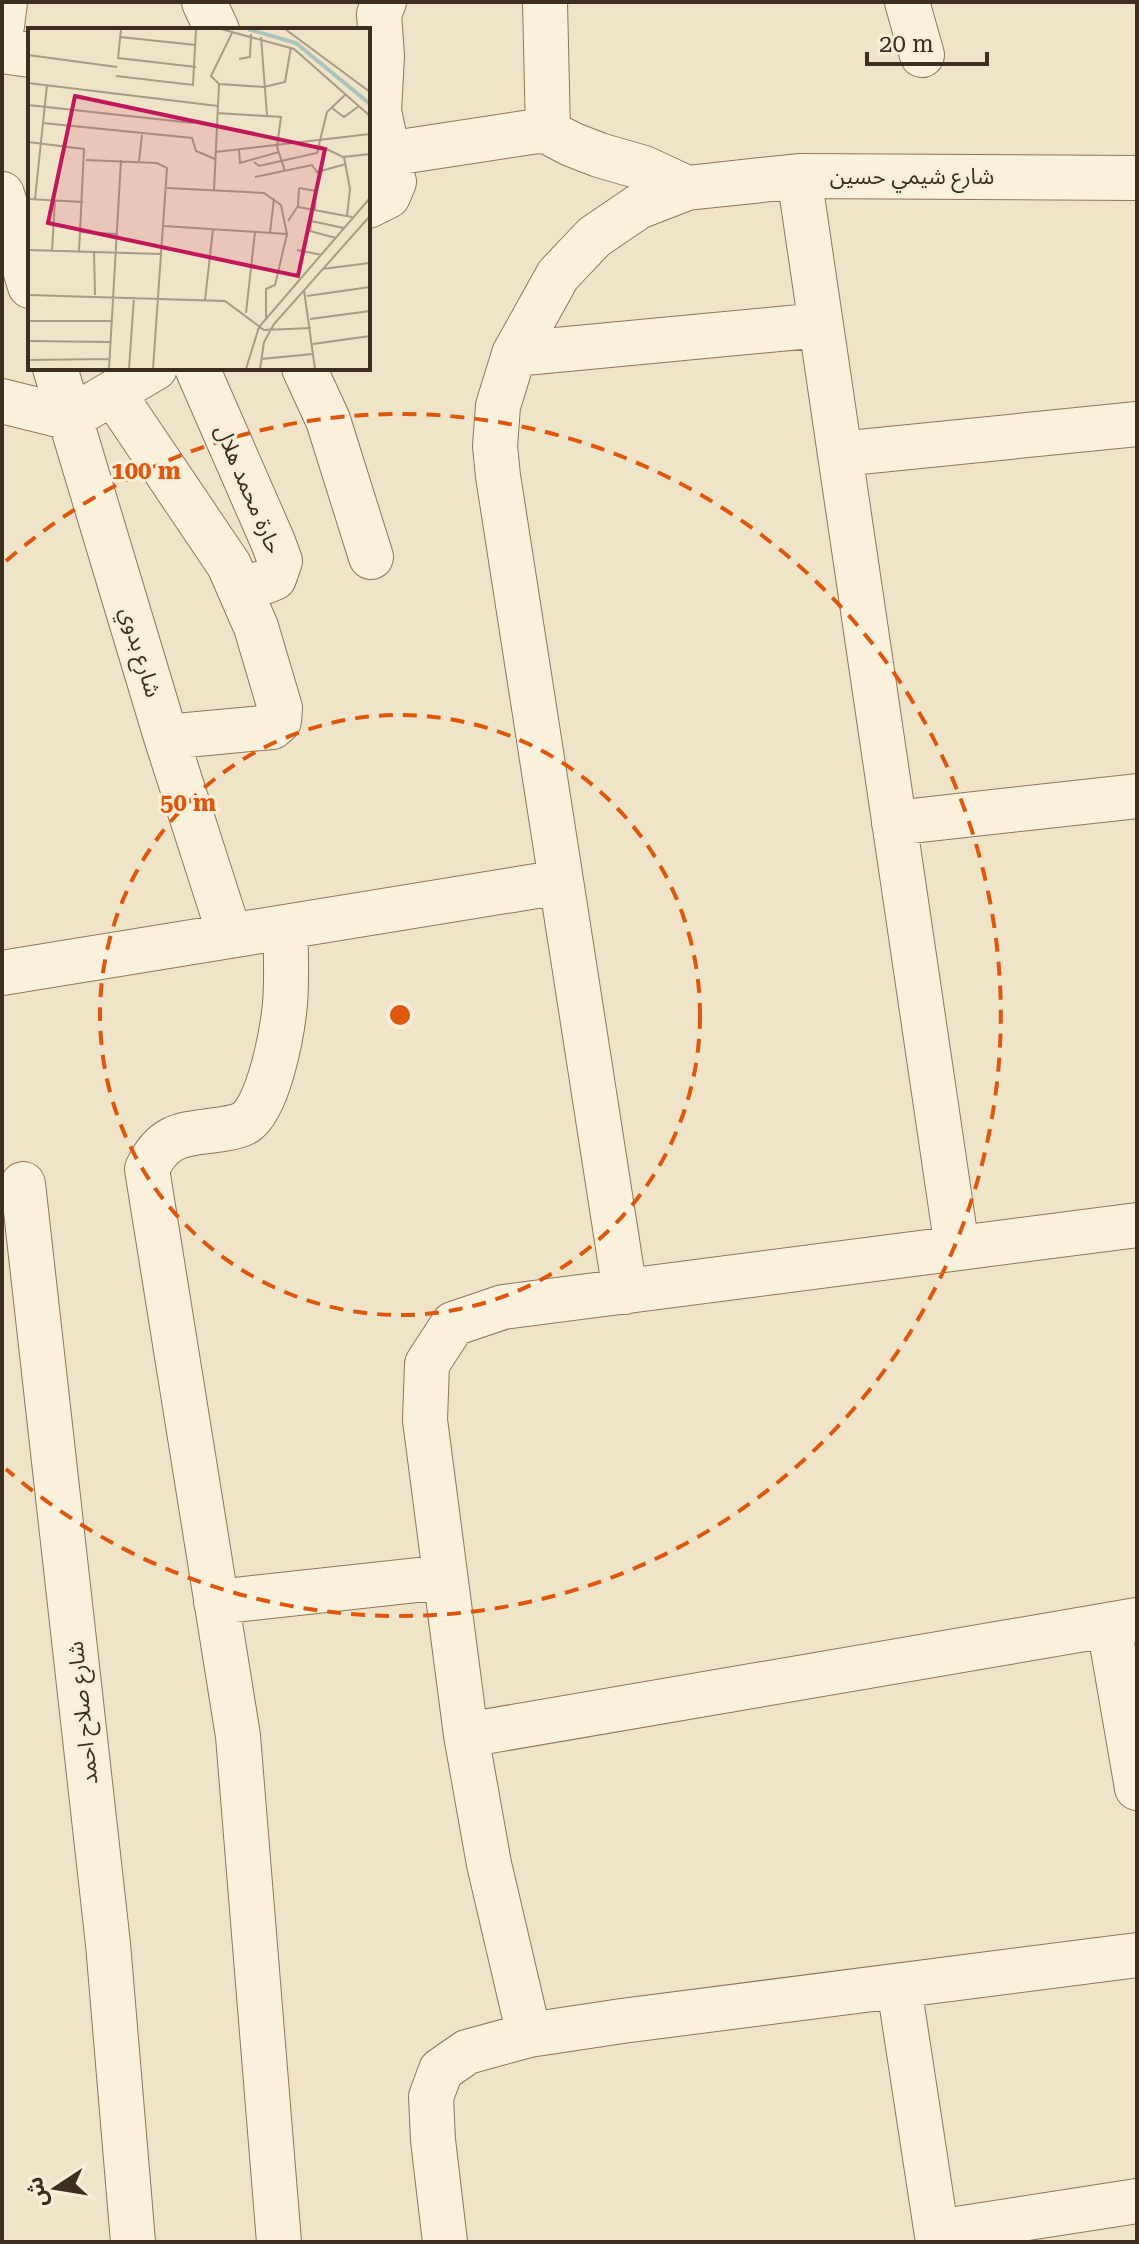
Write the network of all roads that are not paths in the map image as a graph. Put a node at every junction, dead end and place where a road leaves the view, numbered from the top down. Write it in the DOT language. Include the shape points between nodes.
graph roads {
  1 [pos="5,2"];
  2 [pos="384,2"];
  3 [pos="545,2"];
  4 [pos="907,2"];
  5 [pos="2,26"];
  6 [pos="2,51"];
  7 [pos="28,55"];
  8 [pos="922,55"];
  9 [pos="548,132"];
  10 [pos="387,154"];
  11 [pos="799,176"];
  12 [pos="1137,178"];
  13 [pos="687,188"];
  14 [pos="2,194"];
  15 [pos="370,205"];
  16 [pos="28,279"];
  17 [pos="821,325"];
  18 [pos="514,354"];
  19 [pos="56,370"];
  20 [pos="152,370"];
  21 [pos="198,370"];
  22 [pos="305,370"];
  23 [pos="113,393"];
  24 [pos="2,401"];
  25 [pos="70,418"];
  26 [pos="1137,424"];
  27 [pos="840,454"];
  28 [pos="371,557"];
  29 [pos="242,591"];
  30 [pos="166,737"];
  31 [pos="1137,796"];
  32 [pos="894,823"];
  33 [pos="561,882"];
  34 [pos="286,927"];
  35 [pos="230,936"];
  36 [pos="2,973"];
  37 [pos="23,1184"];
  38 [pos="1137,1225"];
  39 [pos="957,1248"];
  40 [pos="625,1292"];
  41 [pos="445,1577"];
  42 [pos="216,1602"];
  43 [pos="1123,1623"];
  44 [pos="466,1735"];
  45 [pos="1137,1788"];
  46 [pos="1137,1955"];
  47 [pos="899,1987"];
  48 [pos="529,2035"];
  49 [pos="1137,2201"];
  50 [pos="937,2237"];
  51 [pos="133,2242"];
  52 [pos="279,2242"];
  53 [pos="445,2242"];
  1 -- 5 [label="street"];
  2 -- 10 [label="street" via="379,14 378,94"];
  3 -- 9 [label="street"];
  4 -- 8 [label="street"];
  6 -- 7 [label="street"];
  9 -- 10 [label="street"];
  9 -- 13 [label="street"];
  10 -- 15 [label="street" via="393,188"];
  11 -- 12 [label="street, شارع شيمي حسين"];
  11 -- 13 [label="street, شارع شيمي حسين"];
  11 -- 17 [label="street"];
  13 -- 18 [label="street, شارع شيمي حسين" via="638,207 594,237 558,275"];
  14 -- 16 [label="street"];
  17 -- 18 [label="street"];
  17 -- 27 [label="street"];
  18 -- 33 [label="street, شارع شيمي حسين" via="498,406 495,446"];
  19 -- 25 [label="street, شارع بدوي"];
  20 -- 23 [label="street"];
  21 -- 29 [label="street, حارة محمد هلال" via="280,561 274,578"];
  22 -- 28 [label="street" via="328,420"];
  23 -- 25 [label="street"];
  23 -- 29 [label="street"];
  24 -- 25 [label="street"];
  25 -- 30 [label="street, شارع بدوي"];
  26 -- 27 [label="street"];
  27 -- 32 [label="street"];
  29 -- 30 [label="street" via="266,658 279,721 272,727"];
  30 -- 35 [label="street, شارع بدوي"];
  31 -- 32 [label="street"];
  32 -- 39 [label="street"];
  33 -- 34 [label="street"];
  33 -- 40 [label="street, شارع شيمي حسين"];
  34 -- 35 [label="street"];
  34 -- 42 [label="street" via="285,1012 257,1110 246,1122 229,1128 171,1138 155,1151 147,1169"];
  35 -- 36 [label="street"];
  37 -- 51 [label="street, شارع صلاح احمد" via="106,1928"];
  38 -- 39 [label="street"];
  39 -- 40 [label="street"];
  40 -- 41 [label="street" via="503,1307 453,1324 427,1364 425,1420"];
  41 -- 42 [label="street"];
  41 -- 44 [label="street"];
  42 -- 52 [label="street" via="238,1736"];
  43 -- 44 [label="street"];
  43 -- 45 [label="street"];
  44 -- 48 [label="street" via="489,1864"];
  46 -- 47 [label="street"];
  47 -- 48 [label="street"];
  47 -- 50 [label="street"];
  48 -- 53 [label="street" via="467,2052 441,2070 431,2097"];
  49 -- 50 [label="street"];
}
